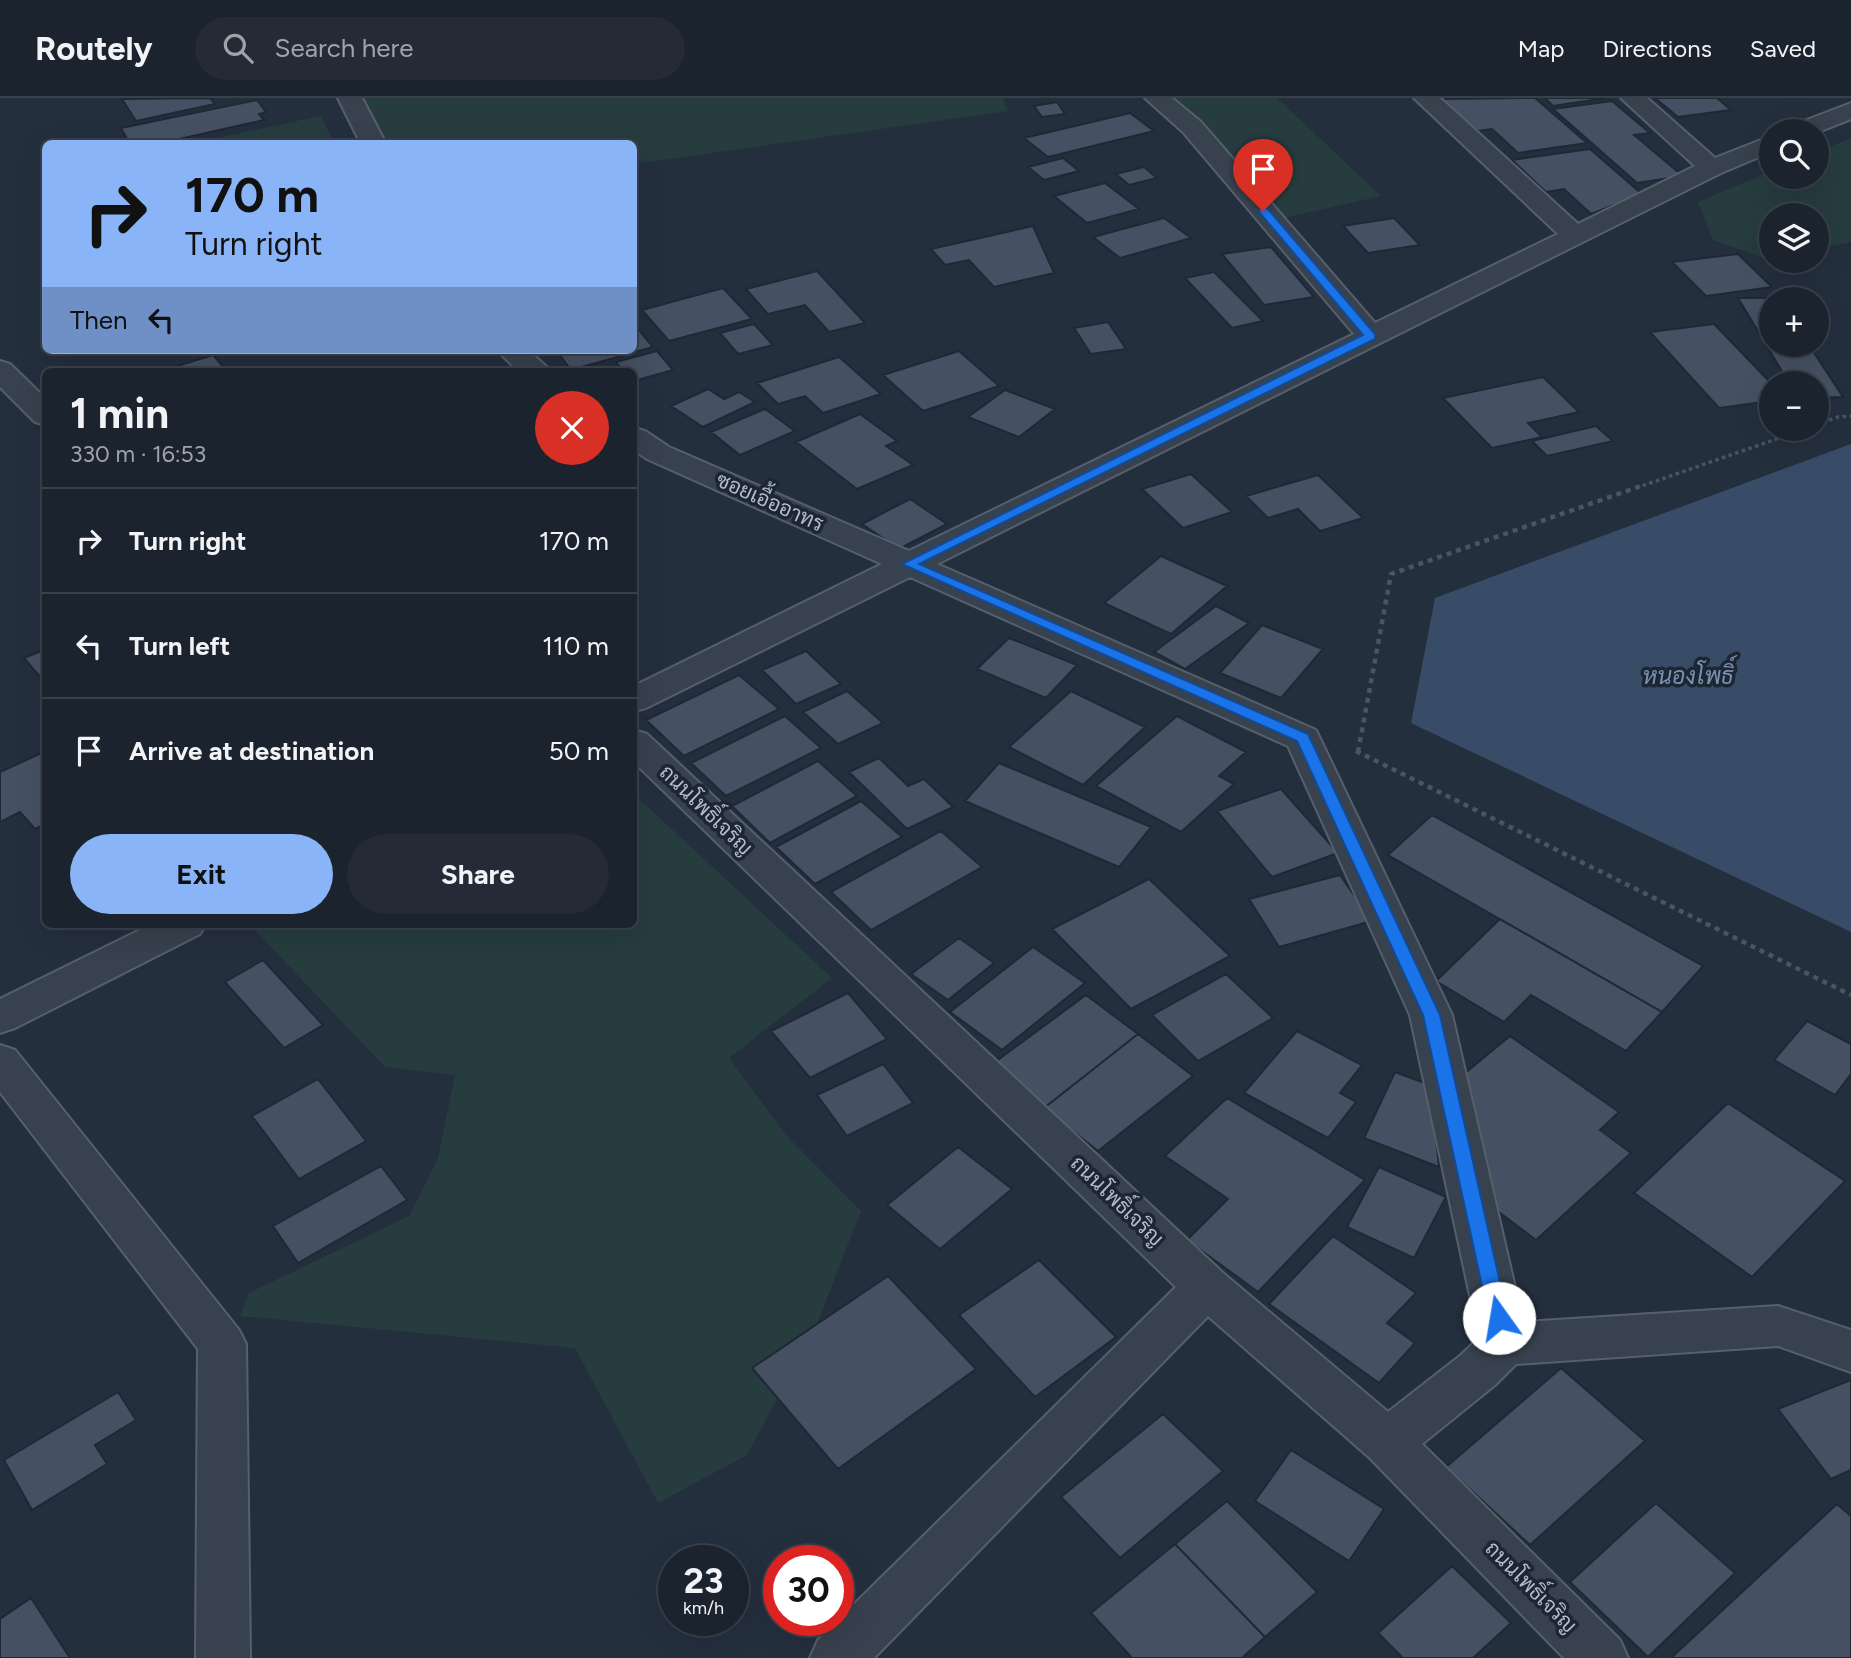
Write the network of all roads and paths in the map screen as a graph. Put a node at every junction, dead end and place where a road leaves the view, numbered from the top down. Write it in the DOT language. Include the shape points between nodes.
graph roads {
  1 [pos="350,98"];
  2 [pos="1157,98"];
  3 [pos="1426,98"];
  4 [pos="1633,98"];
  5 [pos="1816,98"];
  6 [pos="1845,113"];
  7 [pos="372,140"];
  8 [pos="1759,149"];
  9 [pos="1712,168"];
  10 [pos="1575,235"];
  11 [pos="1371,336"];
  12 [pos="516,354"];
  13 [pos="532,368"];
  14 [pos="0,370"];
  15 [pos="42,412"];
  16 [pos="1851,416"];
  17 [pos="1829,420"];
  18 [pos="637,439"];
  19 [pos="1771,441"];
  20 [pos="908,564"];
  21 [pos="637,699"];
  22 [pos="637,745"];
  23 [pos="178,928"];
  24 [pos="1851,995"];
  25 [pos="0,1017"];
  26 [pos="0,1061"];
  27 [pos="1207,1287"];
  28 [pos="1504,1344"];
  29 [pos="1851,1351"];
  30 [pos="1387,1442"];
  31 [pos="223,1658"];
  32 [pos="837,1658"];
  33 [pos="1601,1658"];
  1 -- 7 [label="street"];
  2 -- 11 [label="street" via="1192,127"];
  3 -- 10 [label="street"];
  4 -- 9 [label="street"];
  5 -- 6 [label="street"];
  8 -- 9 [label="street"];
  9 -- 10 [label="street"];
  10 -- 11 [label="street"];
  11 -- 20 [label="street"];
  12 -- 13 [label="street"];
  14 -- 15 [label="street"];
  16 -- 17 [label="path"];
  18 -- 20 [label="street, ซอยเอื้ออาทร" via="659,453"];
  19 -- 24 [label="path" via="1391,574 1358,752"];
  20 -- 21 [label="street"];
  20 -- 28 [label="street, ซอยเอื้ออาทร" via="1303,738 1431,1015"];
  22 -- 27 [label="street, ถนนโพธิ์เจริญ"];
  23 -- 25 [label="street"];
  26 -- 31 [label="street" via="222,1344"];
  27 -- 30 [label="street, ถนนโพธิ์เจริญ"];
  27 -- 32 [label="street"];
  28 -- 29 [label="street" via="1778,1326"];
  28 -- 30 [label="street"];
  30 -- 33 [label="street, ถนนโพธิ์เจริญ"];
}
